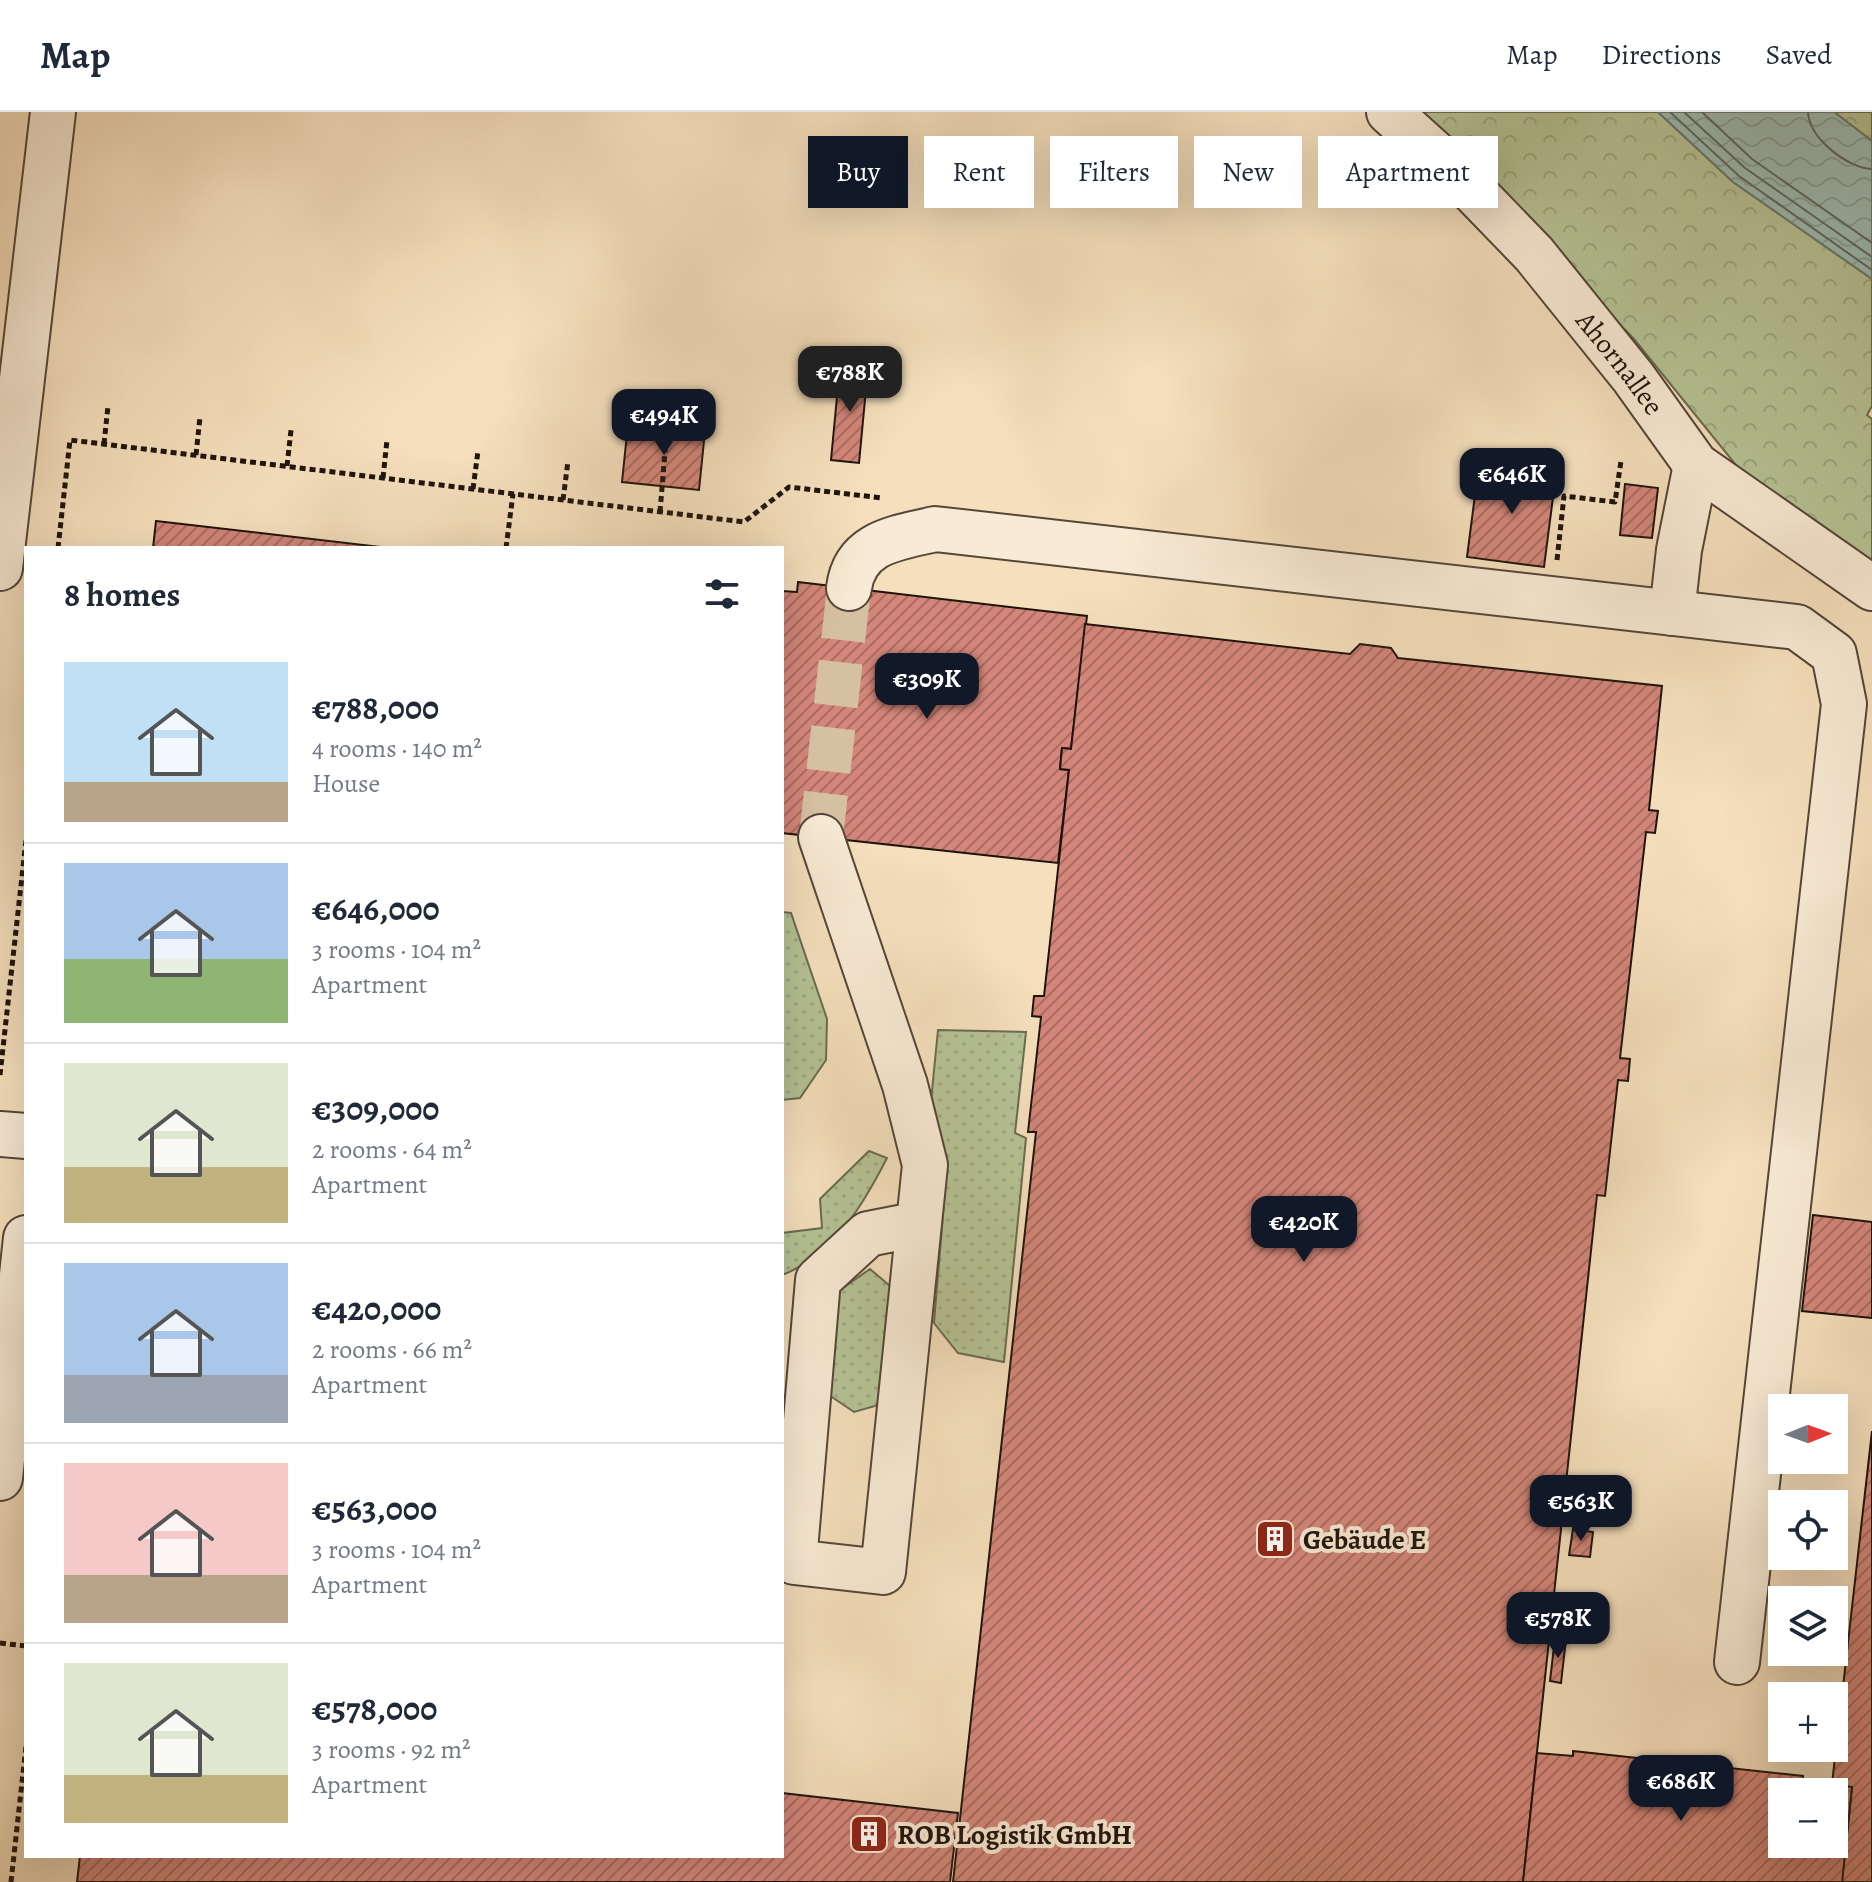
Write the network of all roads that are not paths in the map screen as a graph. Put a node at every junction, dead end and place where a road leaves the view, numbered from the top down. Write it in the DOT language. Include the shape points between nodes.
graph roads {
  1 [pos="53,112"];
  2 [pos="1389,112"];
  3 [pos="1696,465"];
  4 [pos="0,568"];
  5 [pos="849,588"];
  6 [pos="1872,588"];
  7 [pos="1672,613"];
  8 [pos="821,837"];
  9 [pos="0,1134"];
  10 [pos="24,1136"];
  11 [pos="919,1224"];
  12 [pos="24,1256"];
  13 [pos="0,1478"];
  14 [pos="1737,1662"];
  1 -- 4 [label="lane"];
  2 -- 3 [label="lane, Ahornallee" via="1534,254"];
  3 -- 6 [label="lane, Ahornallee"];
  3 -- 7 [label="lane"];
  5 -- 7 [label="lane" via="851,575 877,543 935,529"];
  7 -- 14 [label="lane" via="1797,627 1834,654 1844,704"];
  8 -- 11 [label="lane" via="909,1098 925,1165"];
  9 -- 10 [label="lane"];
  11 -- 11 [label="lane" via="868,1234 818,1280 794,1562 883,1572"];
  12 -- 13 [label="lane"];
}
